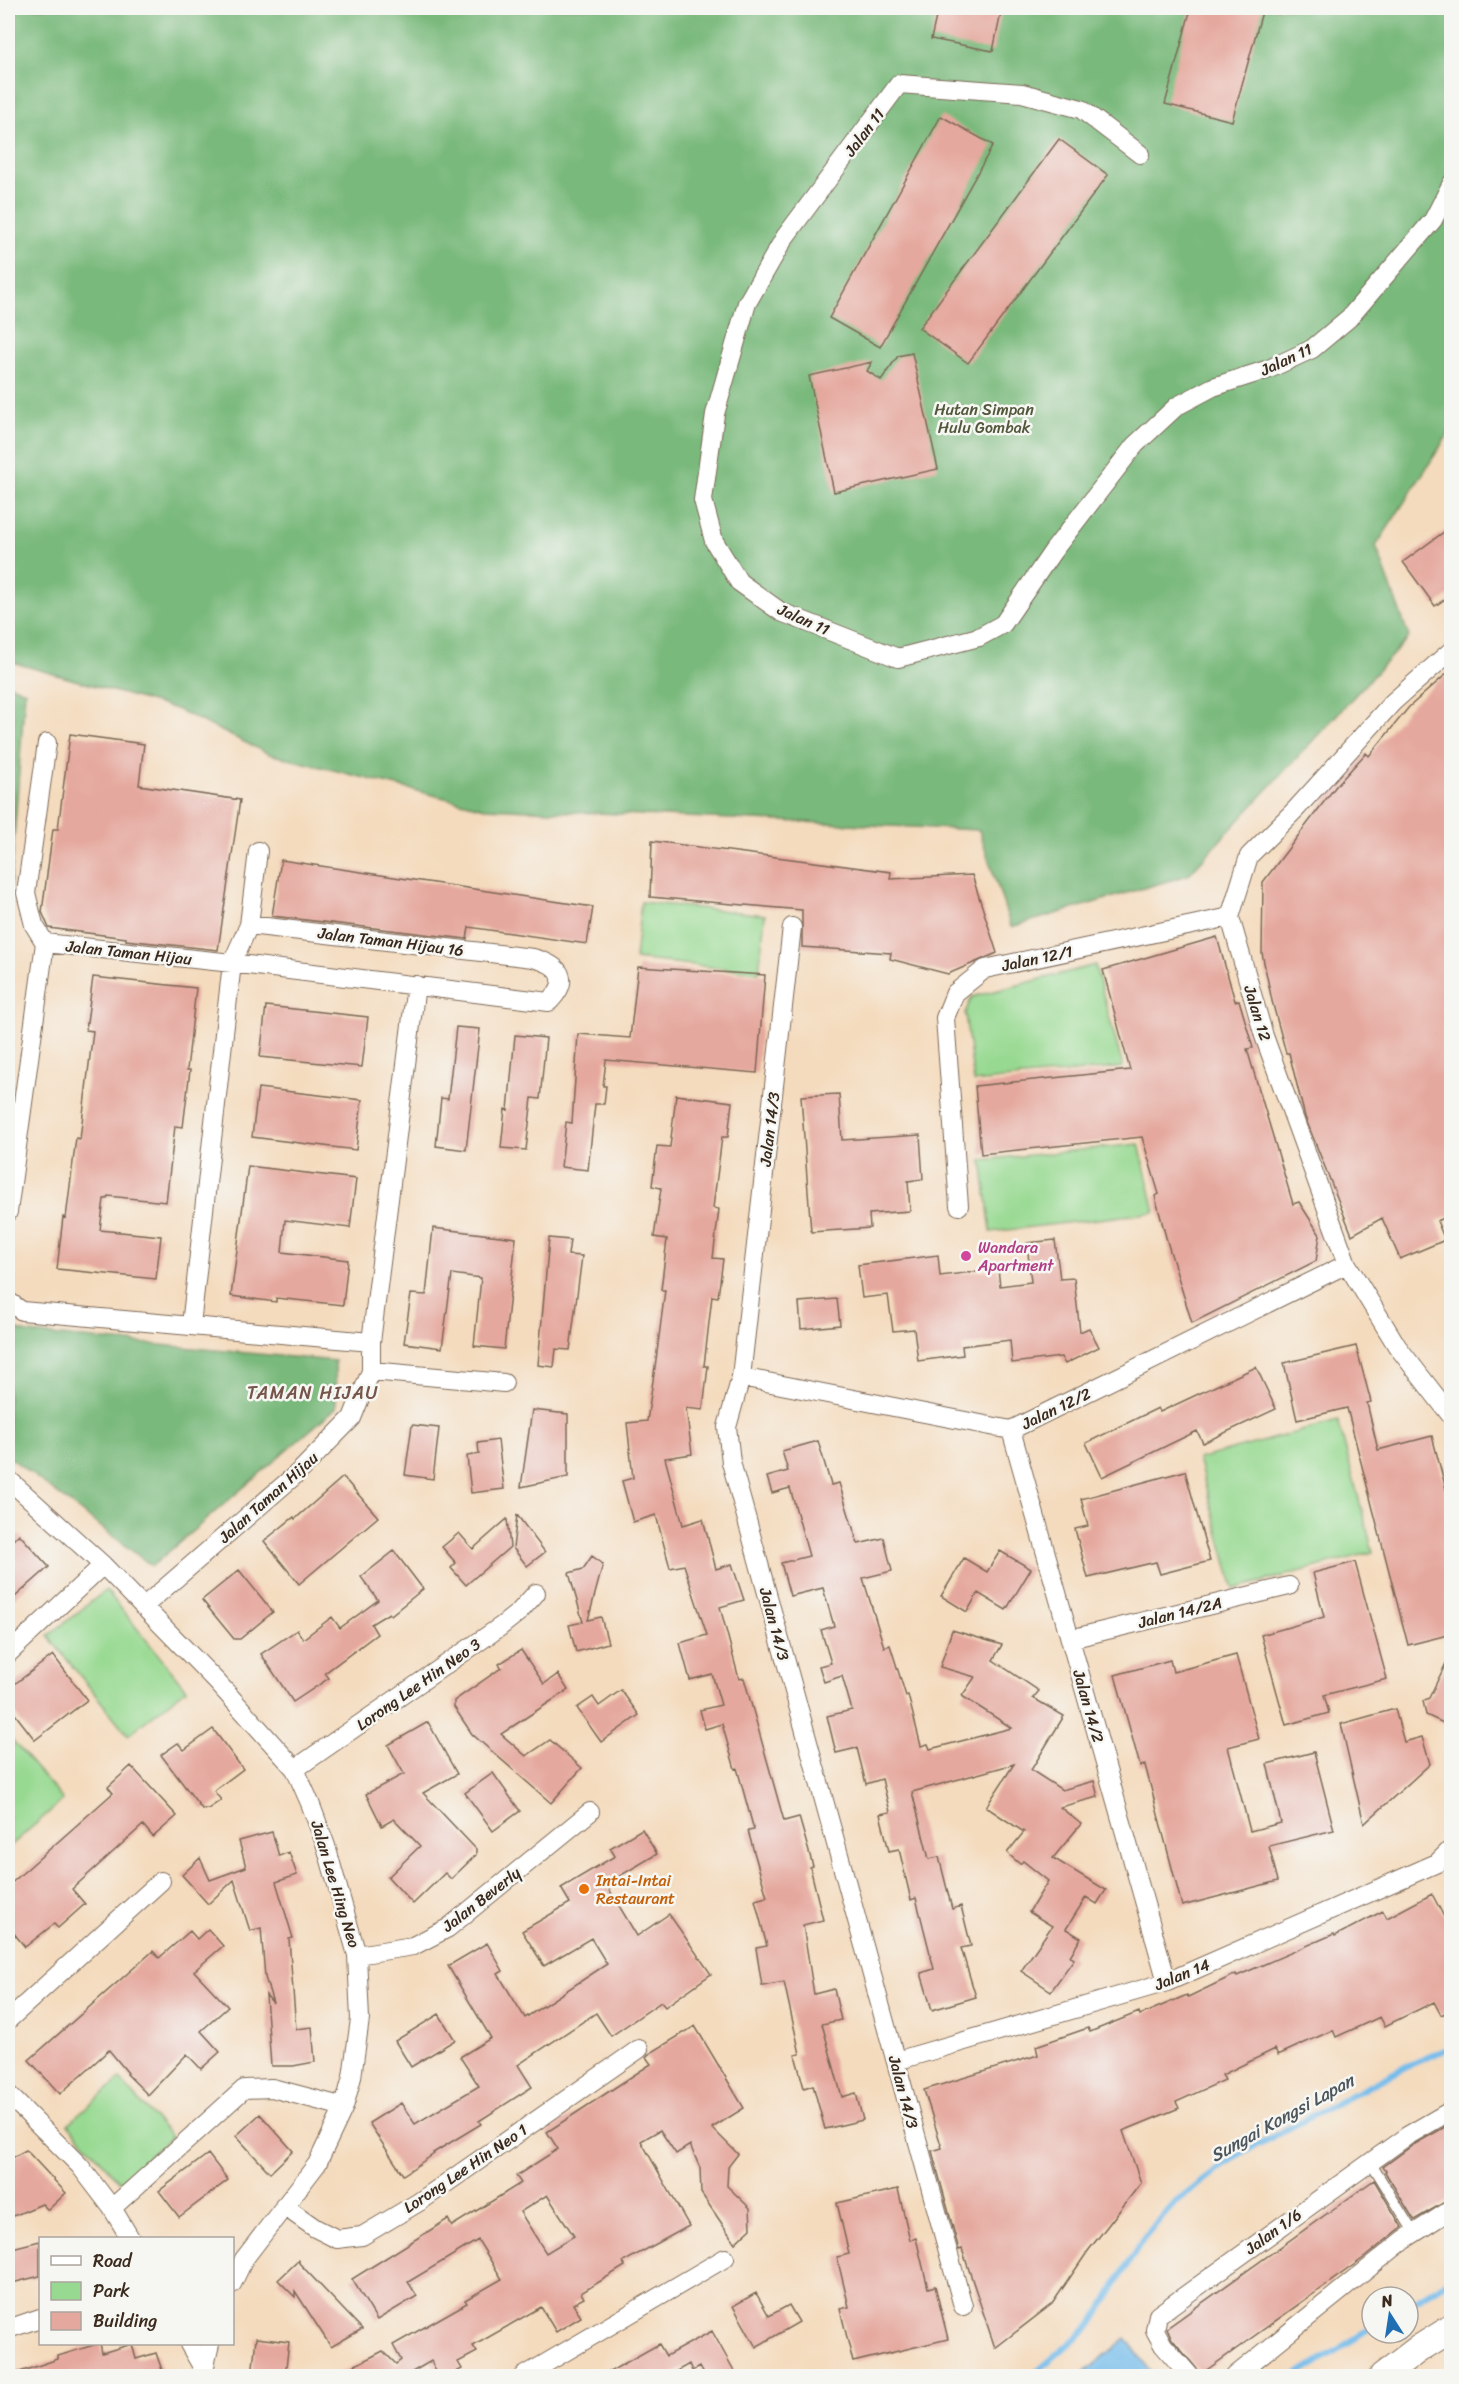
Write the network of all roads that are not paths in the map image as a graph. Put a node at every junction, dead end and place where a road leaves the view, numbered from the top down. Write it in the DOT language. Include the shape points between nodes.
graph roads {
  1 [pos="1140,154"];
  2 [pos="1452,183"];
  3 [pos="1452,650"];
  4 [pos="47,743"];
  5 [pos="258,852"];
  6 [pos="1230,917"];
  7 [pos="249,925"];
  8 [pos="792,927"];
  9 [pos="45,943"];
  10 [pos="533,958"];
  11 [pos="232,963"];
  12 [pos="416,985"];
  13 [pos="959,1206"];
  14 [pos="8,1212"];
  15 [pos="1347,1264"];
  16 [pos="8,1301"];
  17 [pos="191,1325"];
  18 [pos="371,1342"];
  19 [pos="371,1371"];
  20 [pos="741,1377"];
  21 [pos="504,1383"];
  22 [pos="1452,1417"];
  23 [pos="1011,1430"];
  24 [pos="8,1479"];
  25 [pos="103,1565"];
  26 [pos="1289,1586"];
  27 [pos="537,1593"];
  28 [pos="143,1607"];
  29 [pos="1070,1639"];
  30 [pos="8,1654"];
  31 [pos="295,1769"];
  32 [pos="590,1812"];
  33 [pos="1452,1848"];
  34 [pos="161,1881"];
  35 [pos="357,1955"];
  36 [pos="1167,1982"];
  37 [pos="8,2020"];
  38 [pos="639,2049"];
  39 [pos="896,2061"];
  40 [pos="10,2101"];
  41 [pos="344,2107"];
  42 [pos="1452,2110"];
  43 [pos="1371,2163"];
  44 [pos="284,2206"];
  45 [pos="112,2208"];
  46 [pos="1452,2209"];
  47 [pos="1414,2233"];
  48 [pos="129,2237"];
  49 [pos="725,2258"];
  50 [pos="238,2261"];
  51 [pos="234,2276"];
  52 [pos="963,2306"];
  53 [pos="39,2318"];
  54 [pos="1452,2328"];
  55 [pos="8,2329"];
  56 [pos="190,2345"];
  57 [pos="210,2345"];
  58 [pos="204,2373"];
  59 [pos="524,2376"];
  60 [pos="1190,2376"];
  61 [pos="1235,2376"];
  62 [pos="1383,2376"];
  1 -- 2 [label="street, Jalan 11" via="1081,109 1022,93 899,84 785,237 747,303 715,414 703,500 714,541 739,582 782,612 898,658 979,637 1003,624 1053,551 1135,445 1177,406 1213,387 1269,369 1312,349 1349,318 1433,220"];
  3 -- 6 [label="street" via="1393,702 1249,856"];
  4 -- 9 [label="street" via="26,893 34,925"];
  5 -- 7 [label="street"];
  6 -- 13 [label="street, Jalan 12/1" via="985,969 956,993 945,1017"];
  6 -- 15 [label="street, Jalan 12" via="1264,1036"];
  7 -- 10 [label="street, Jalan Taman Hijau 16"];
  7 -- 11 [label="street"];
  8 -- 20 [label="street, Jalan 14/3"];
  9 -- 11 [label="street, Jalan Taman Hijau"];
  9 -- 14 [label="street, Jalan Taman Hijau"];
  10 -- 12 [label="street, Jalan Taman Hijau" via="557,969 562,980 559,992 549,1002"];
  11 -- 12 [label="street, Jalan Taman Hijau"];
  11 -- 17 [label="street"];
  12 -- 18 [label="street, Jalan Taman Hijau"];
  15 -- 22 [label="street, Jalan 12" via="1397,1346"];
  15 -- 23 [label="street, Jalan 12/2"];
  16 -- 17 [label="street" via="22,1311"];
  17 -- 18 [label="street"];
  18 -- 19 [label="street, Jalan Taman Hijau"];
  19 -- 21 [label="street"];
  19 -- 28 [label="street, Jalan Taman Hijau" via="345,1426 301,1470"];
  20 -- 23 [label="street, Jalan 12/2"];
  20 -- 39 [label="street, Jalan 14/3" via="727,1427 731,1462"];
  23 -- 29 [label="street, Jalan 14/2"];
  24 -- 25 [label="street, Jalan Lee Hing Neo"];
  25 -- 28 [label="street, Jalan Lee Hing Neo"];
  25 -- 30 [label="street"];
  26 -- 29 [label="street, Jalan 14/2A"];
  27 -- 31 [label="street, Lorong Lee Hin Neo 3" via="500,1627"];
  28 -- 31 [label="street, Jalan Lee Hing Neo"];
  29 -- 36 [label="street, Jalan 14/2"];
  31 -- 35 [label="street, Jalan Lee Hing Neo" via="326,1846"];
  32 -- 35 [label="street, Jalan Beverly" via="447,1928 413,1946"];
  33 -- 36 [label="street, Jalan 14" via="1437,1863"];
  34 -- 37 [label="street"];
  35 -- 41 [label="street, Jalan Lee Hing Neo" via="360,2019"];
  36 -- 39 [label="street, Jalan 14"];
  38 -- 44 [label="street, Lorong Lee Hin Neo 1" via="419,2202 362,2236 337,2239"];
  39 -- 52 [label="street, Jalan 14/3"];
  40 -- 45 [label="street" via="80,2166"];
  41 -- 44 [label="street, Jalan Lee Hing Neo" via="317,2164"];
  41 -- 45 [label="street" via="272,2088 244,2089"];
  42 -- 43 [label="street, Jalan 1/6"];
  43 -- 47 [label="lane"];
  43 -- 60 [label="street, Jalan 1/6" via="1158,2315 1155,2330"];
  44 -- 50 [label="street, Jalan Lee Hing Neo"];
  45 -- 48 [label="street"];
  46 -- 47 [label="street"];
  47 -- 61 [label="street"];
  49 -- 59 [label="street"];
  50 -- 51 [label="street, Jalan Lee Hing Neo"];
  53 -- 55 [label="street"];
  54 -- 62 [label="street"];
  56 -- 58 [label="street"];
  57 -- 58 [label="street"];
}
